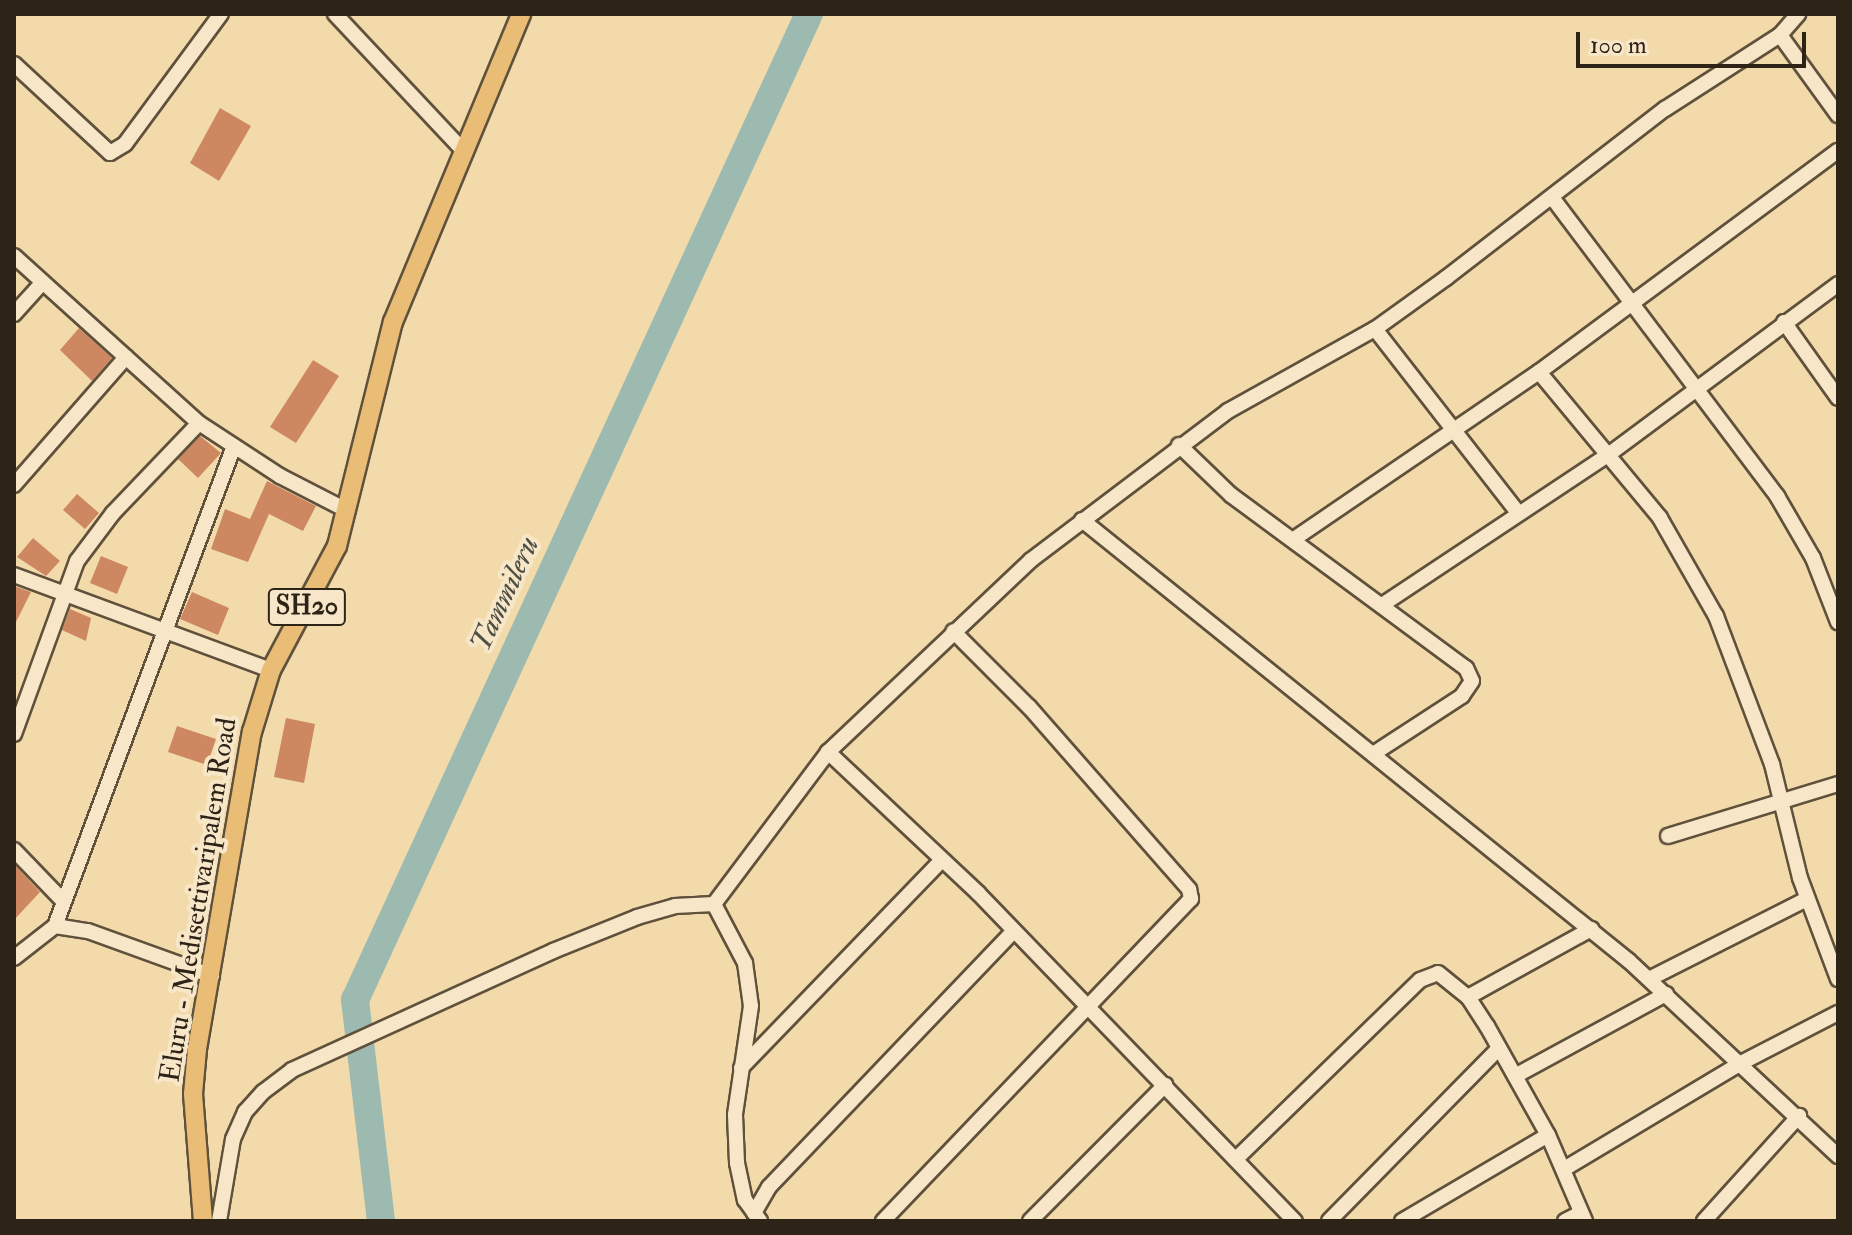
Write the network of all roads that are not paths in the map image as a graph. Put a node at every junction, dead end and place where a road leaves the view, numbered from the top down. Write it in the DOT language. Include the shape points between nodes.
graph roads {
  1 [pos="221,14"];
  2 [pos="335,14"];
  3 [pos="521,14"];
  4 [pos="1798,14"];
  5 [pos="1780,35"];
  6 [pos="14,64"];
  7 [pos="1838,115"];
  8 [pos="461,148"];
  9 [pos="1838,151"];
  10 [pos="1554,200"];
  11 [pos="14,256"];
  12 [pos="43,282"];
  13 [pos="1838,284"];
  14 [pos="1632,304"];
  15 [pos="14,314"];
  16 [pos="1784,322"];
  17 [pos="1375,329"];
  18 [pos="126,357"];
  19 [pos="1539,372"];
  20 [pos="1697,390"];
  21 [pos="1838,398"];
  22 [pos="199,423"];
  23 [pos="1452,428"];
  24 [pos="1179,445"];
  25 [pos="234,446"];
  26 [pos="1608,455"];
  27 [pos="14,485"];
  28 [pos="348,511"];
  29 [pos="1518,513"];
  30 [pos="1082,520"];
  31 [pos="1294,539"];
  32 [pos="14,575"];
  33 [pos="60,596"];
  34 [pos="1382,605"];
  35 [pos="1838,622"];
  36 [pos="164,628"];
  37 [pos="953,631"];
  38 [pos="271,670"];
  39 [pos="14,734"];
  40 [pos="828,752"];
  41 [pos="1376,752"];
  42 [pos="1838,784"];
  43 [pos="1781,803"];
  44 [pos="1668,836"];
  45 [pos="14,850"];
  46 [pos="942,860"];
  47 [pos="1807,899"];
  48 [pos="63,901"];
  49 [pos="714,904"];
  50 [pos="55,926"];
  51 [pos="1591,929"];
  52 [pos="1014,931"];
  53 [pos="14,958"];
  54 [pos="212,976"];
  55 [pos="1649,979"];
  56 [pos="1838,979"];
  57 [pos="1666,994"];
  58 [pos="1468,997"];
  59 [pos="1090,1009"];
  60 [pos="1838,1013"];
  61 [pos="1497,1050"];
  62 [pos="1741,1063"];
  63 [pos="741,1069"];
  64 [pos="1515,1076"];
  65 [pos="1165,1085"];
  66 [pos="1799,1116"];
  67 [pos="1548,1135"];
  68 [pos="1838,1156"];
  69 [pos="1237,1158"];
  70 [pos="1564,1169"];
  71 [pos="757,1217"];
  72 [pos="1583,1217"];
  73 [pos="203,1221"];
  74 [pos="219,1221"];
  75 [pos="883,1221"];
  76 [pos="1030,1221"];
  77 [pos="1295,1221"];
  78 [pos="1329,1221"];
  79 [pos="1402,1221"];
  80 [pos="1565,1221"];
  81 [pos="1704,1221"];
  1 -- 6 [label="street" via="125,144 110,153"];
  2 -- 8 [label="street"];
  3 -- 8 [label="main road, Eluru - Medisettivaripalem Road / SH20"];
  4 -- 5 [label="street"];
  5 -- 7 [label="street"];
  5 -- 10 [label="street" via="1665,109"];
  8 -- 28 [label="main road, Eluru - Medisettivaripalem Road / SH20" via="393,322"];
  9 -- 14 [label="street"];
  10 -- 14 [label="street"];
  10 -- 17 [label="street"];
  11 -- 12 [label="street"];
  12 -- 15 [label="street"];
  12 -- 18 [label="street"];
  13 -- 16 [label="street"];
  14 -- 19 [label="street"];
  14 -- 20 [label="street"];
  16 -- 20 [label="street"];
  16 -- 21 [label="street"];
  17 -- 23 [label="street"];
  17 -- 24 [label="street" via="1228,411"];
  18 -- 22 [label="street"];
  18 -- 27 [label="street"];
  19 -- 23 [label="street"];
  19 -- 26 [label="street"];
  20 -- 26 [label="street"];
  20 -- 35 [label="street" via="1777,496 1813,558"];
  22 -- 25 [label="street"];
  22 -- 33 [label="street" via="113,513 77,561"];
  23 -- 29 [label="street"];
  23 -- 31 [label="street"];
  24 -- 30 [label="street"];
  24 -- 31 [label="street" via="1231,495"];
  25 -- 28 [label="street"];
  25 -- 36 [label="street"];
  26 -- 29 [label="street"];
  26 -- 43 [label="street" via="1687,558 1716,616 1743,679"];
  28 -- 38 [label="main road, Eluru - Medisettivaripalem Road / SH20" via="318,587"];
  29 -- 34 [label="street"];
  30 -- 37 [label="street"];
  30 -- 41 [label="street"];
  31 -- 34 [label="street"];
  32 -- 33 [label="street"];
  33 -- 36 [label="street"];
  33 -- 39 [label="street"];
  34 -- 41 [label="street" via="1466,668 1472,681 1462,696"];
  36 -- 38 [label="street"];
  36 -- 48 [label="street"];
  37 -- 40 [label="street"];
  37 -- 59 [label="street" via="1029,707 1189,889 1191,899"];
  38 -- 54 [label="main road, Eluru - Medisettivaripalem Road / SH20" via="243,776"];
  40 -- 46 [label="street"];
  40 -- 49 [label="street"];
  41 -- 51 [label="street"];
  42 -- 43 [label="street"];
  43 -- 44 [label="street"];
  43 -- 47 [label="street"];
  45 -- 48 [label="street"];
  46 -- 52 [label="street"];
  46 -- 63 [label="street"];
  47 -- 55 [label="street"];
  47 -- 56 [label="street"];
  48 -- 50 [label="street"];
  49 -- 63 [label="street" via="735,940 747,977 751,1006"];
  49 -- 74 [label="street" via="675,906 637,917 292,1070 245,1112 233,1139"];
  50 -- 53 [label="street"];
  50 -- 54 [label="street" via="100,935"];
  51 -- 55 [label="street"];
  51 -- 58 [label="street"];
  52 -- 59 [label="street"];
  52 -- 71 [label="street" via="769,1187"];
  54 -- 73 [label="main road, Eluru - Medisettivaripalem Road / SH20" via="193,1094"];
  55 -- 57 [label="street"];
  57 -- 62 [label="street"];
  57 -- 64 [label="street"];
  58 -- 61 [label="street"];
  58 -- 69 [label="street" via="1449,978 1428,974"];
  59 -- 65 [label="street"];
  59 -- 75 [label="street"];
  60 -- 62 [label="street"];
  61 -- 64 [label="street"];
  61 -- 78 [label="street"];
  62 -- 66 [label="street"];
  62 -- 70 [label="street"];
  63 -- 71 [label="street" via="735,1115 737,1163"];
  64 -- 67 [label="street"];
  65 -- 69 [label="street"];
  65 -- 76 [label="street"];
  66 -- 68 [label="street"];
  66 -- 81 [label="street"];
  67 -- 70 [label="street"];
  67 -- 79 [label="street"];
  69 -- 77 [label="street"];
  70 -- 72 [label="street"];
  72 -- 80 [label="street"];
}
